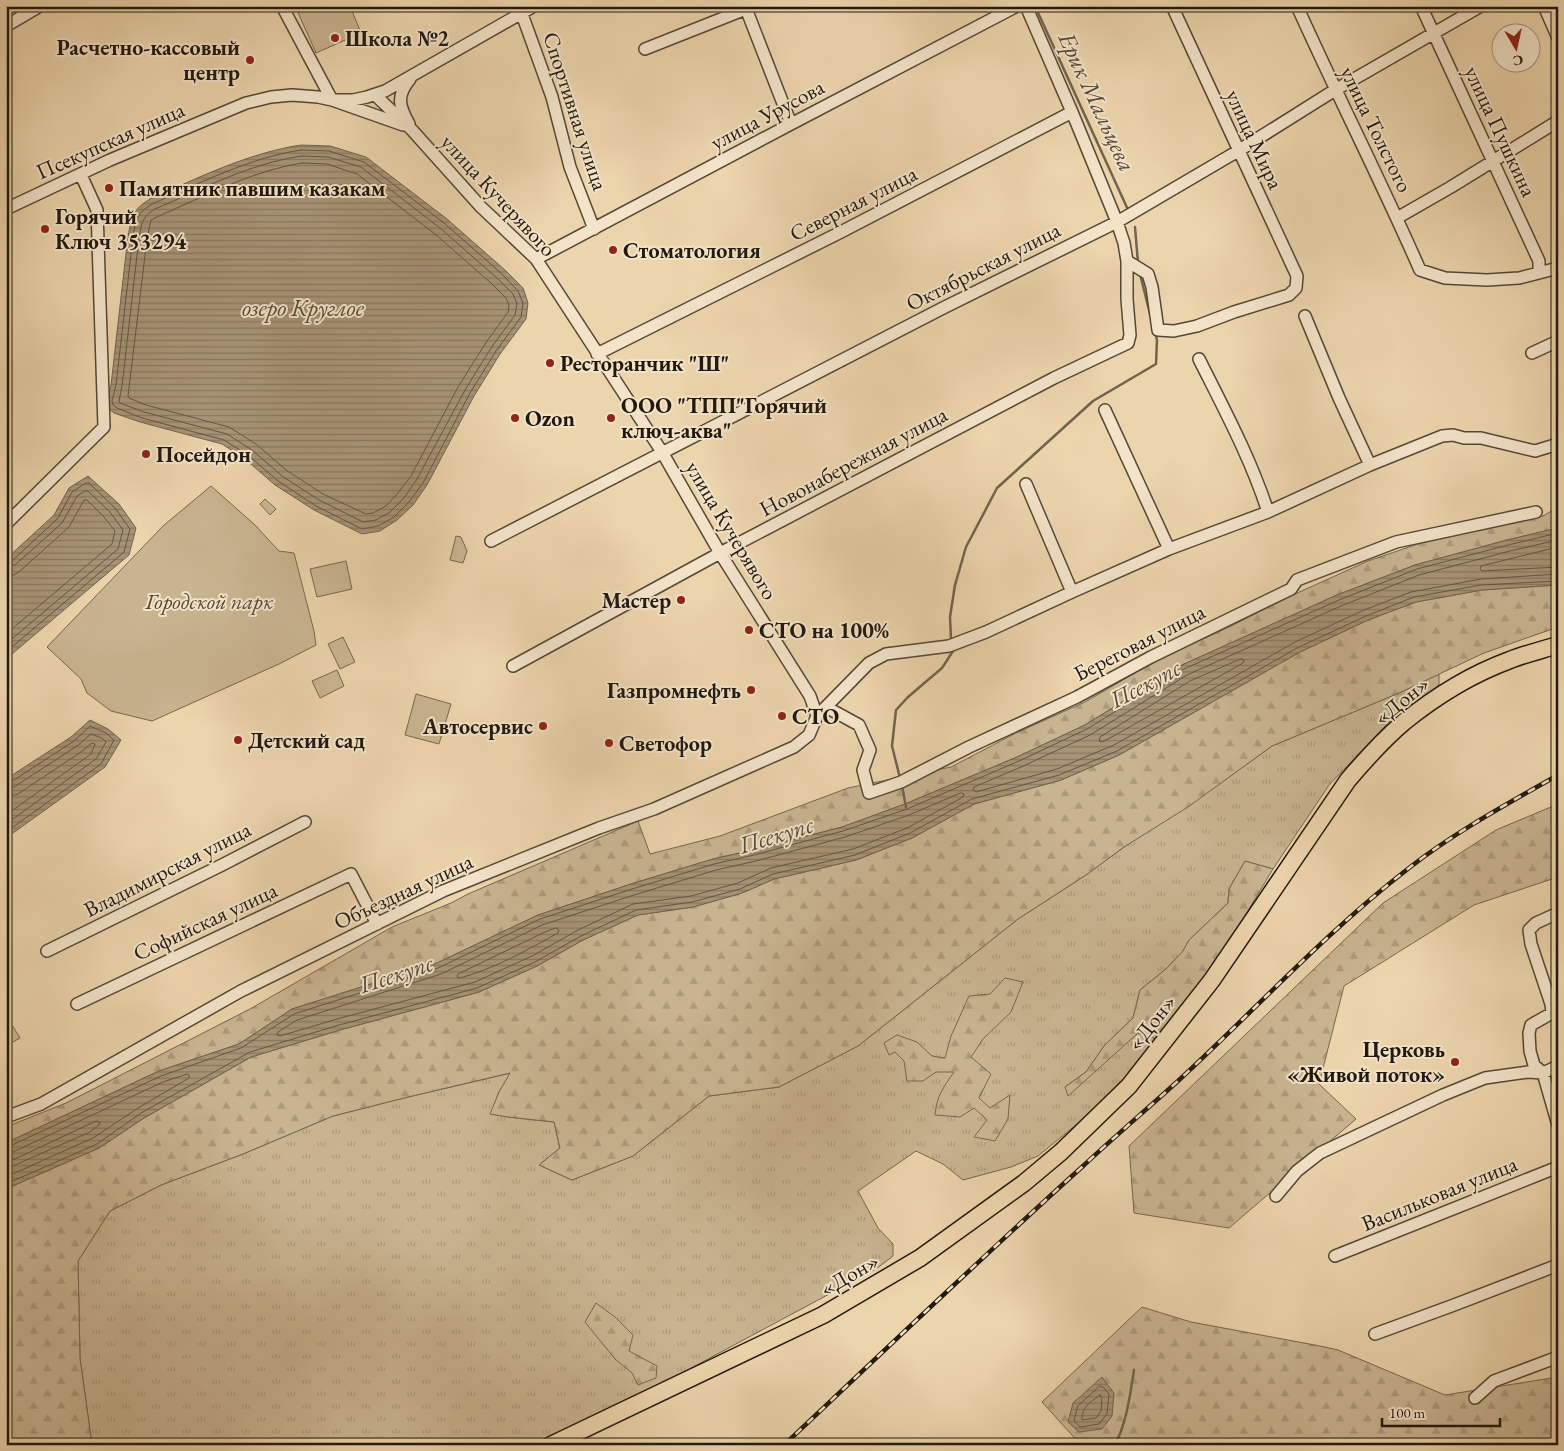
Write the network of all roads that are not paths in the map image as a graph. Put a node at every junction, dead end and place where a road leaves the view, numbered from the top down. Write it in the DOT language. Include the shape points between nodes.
graph roads {
  1 [pos="40,6"];
  2 [pos="282,6"];
  3 [pos="534,6"];
  4 [pos="1017,6"];
  5 [pos="1026,6"];
  6 [pos="1172,6"];
  7 [pos="1297,6"];
  8 [pos="1421,6"];
  9 [pos="1481,6"];
  10 [pos="1544,6"];
  11 [pos="746,7"];
  12 [pos="521,9"];
  13 [pos="6,26"];
  14 [pos="1434,34"];
  15 [pos="1558,38"];
  16 [pos="645,50"];
  17 [pos="412,77"];
  18 [pos="1335,90"];
  19 [pos="375,95"];
  20 [pos="332,100"];
  21 [pos="1072,112"];
  22 [pos="1558,121"];
  23 [pos="791,124"];
  24 [pos="407,126"];
  25 [pos="417,136"];
  26 [pos="1238,151"];
  27 [pos="1493,160"];
  28 [pos="81,174"];
  29 [pos="6,209"];
  30 [pos="1397,218"];
  31 [pos="1117,222"];
  32 [pos="594,229"];
  33 [pos="536,259"];
  34 [pos="1127,261"];
  35 [pos="1558,268"];
  36 [pos="1539,273"];
  37 [pos="1305,316"];
  38 [pos="1558,341"];
  39 [pos="1532,353"];
  40 [pos="597,354"];
  41 [pos="1200,360"];
  42 [pos="1105,410"];
  43 [pos="1558,444"];
  44 [pos="662,452"];
  45 [pos="1370,465"];
  46 [pos="1026,484"];
  47 [pos="1268,512"];
  48 [pos="1536,512"];
  49 [pos="6,524"];
  50 [pos="491,541"];
  51 [pos="1169,550"];
  52 [pos="720,553"];
  53 [pos="1072,592"];
  54 [pos="1558,645"];
  55 [pos="513,666"];
  56 [pos="826,707"];
  57 [pos="817,716"];
  58 [pos="304,822"];
  59 [pos="1558,913"];
  60 [pos="377,924"];
  61 [pos="46,951"];
  62 [pos="77,1004"];
  63 [pos="1558,1066"];
  64 [pos="1543,1073"];
  65 [pos="6,1117"];
  66 [pos="1558,1125"];
  67 [pos="1558,1167"];
  68 [pos="1276,1196"];
  69 [pos="1335,1256"];
  70 [pos="1558,1264"];
  71 [pos="1376,1334"];
  72 [pos="1558,1357"];
  73 [pos="716,1366"];
  74 [pos="1475,1398"];
  75 [pos="551,1445"];
  76 [pos="569,1445"];
  1 -- 13 [label="street"];
  2 -- 20 [label="street"];
  3 -- 12 [label="street, Псекупская улица"];
  4 -- 23 [label="street, улица Урусова"];
  5 -- 21 [label="street"];
  6 -- 26 [label="street, улица Мира"];
  7 -- 18 [label="street, улица Толстого"];
  8 -- 14 [label="street, улица Пушкина"];
  9 -- 14 [label="street, Октябрьская улица"];
  10 -- 15 [label="street"];
  11 -- 16 [label="street"];
  11 -- 23 [label="street"];
  12 -- 17 [label="street, Псекупская улица"];
  12 -- 32 [label="street, Спортивная улица" via="552,97 570,167"];
  14 -- 18 [label="street, Октябрьская улица"];
  14 -- 27 [label="street, улица Пушкина"];
  17 -- 19 [label="street, Псекупская улица"];
  17 -- 25 [label="street, улица Кучерявого" via="402,91 400,103"];
  18 -- 26 [label="street, Октябрьская улица"];
  18 -- 30 [label="street, улица Толстого"];
  19 -- 20 [label="street, Псекупская улица"];
  19 -- 24 [label="street, улица Кучерявого"];
  20 -- 24 [label="street, улица Кучерявого"];
  20 -- 28 [label="street, Псекупская улица" via="292,95 253,101"];
  21 -- 31 [label="street"];
  21 -- 40 [label="street, Северная улица"];
  22 -- 27 [label="street"];
  23 -- 32 [label="street, улица Урусова"];
  24 -- 25 [label="street, улица Кучерявого"];
  25 -- 33 [label="street, улица Кучерявого" via="482,207"];
  26 -- 31 [label="street, Октябрьская улица"];
  26 -- 34 [label="street, улица Мира" via="1297,276 1296,288 1289,295 1197,326 1174,331 1158,330 1148,274"];
  27 -- 30 [label="street"];
  27 -- 36 [label="street, улица Пушкина" via="1539,260"];
  28 -- 29 [label="street, Псекупская улица"];
  28 -- 49 [label="street" via="97,210 104,427"];
  30 -- 36 [label="street, улица Толстого" via="1420,270 1445,278 1487,280"];
  31 -- 34 [label="street"];
  31 -- 44 [label="street, Октябрьская улица"];
  32 -- 33 [label="street, улица Урусова"];
  33 -- 40 [label="street, улица Кучерявого"];
  34 -- 52 [label="street, Новонабережная улица" via="1128,343 1054,378"];
  35 -- 36 [label="street"];
  37 -- 45 [label="street"];
  38 -- 39 [label="street"];
  40 -- 44 [label="street, улица Кучерявого"];
  41 -- 47 [label="street" via="1239,439"];
  42 -- 51 [label="street"];
  43 -- 45 [label="street, Объездная улица" via="1535,451 1481,438 1442,436"];
  44 -- 50 [label="street, Октябрьская улица"];
  44 -- 52 [label="street, улица Кучерявого"];
  45 -- 47 [label="street, Объездная улица"];
  46 -- 53 [label="street"];
  47 -- 51 [label="street, Объездная улица"];
  48 -- 56 [label="street, Береговая улица" via="1396,542 1297,580 1291,589 1158,653 1078,697 901,782 869,793 863,770 870,750 860,725"];
  51 -- 53 [label="street, Объездная улица"];
  52 -- 55 [label="street, Новонабережная улица"];
  52 -- 57 [label="street, улица Кучерявого" via="810,696"];
  53 -- 56 [label="street, Объездная улица" via="949,646 886,654 869,663"];
  54 -- 73 [label="highway, «Дон»" via="1510,660 1467,679 1403,723 1374,752 1348,780 1212,980 1129,1086 1032,1177 920,1258 860,1294"];
  56 -- 57 [label="street, Объездная улица"];
  57 -- 60 [label="street, Объездная улица" via="809,735 794,747 654,809 443,891"];
  58 -- 61 [label="street, Владимирская улица"];
  59 -- 64 [label="street" via="1529,930 1552,1014 1531,1024 1529,1033 1534,1066"];
  60 -- 62 [label="street, Софийская улица" via="351,874"];
  60 -- 65 [label="street, Объездная улица" via="241,991 41,1104"];
  63 -- 64 [label="street"];
  64 -- 66 [label="street"];
  64 -- 68 [label="street" via="1485,1078 1443,1095 1320,1153"];
  67 -- 69 [label="street, Васильковая улица"];
  70 -- 71 [label="street"];
  72 -- 74 [label="street" via="1494,1381"];
  73 -- 75 [label="highway, «Дон»"];
  73 -- 76 [label="highway, «Дон»"];
}
